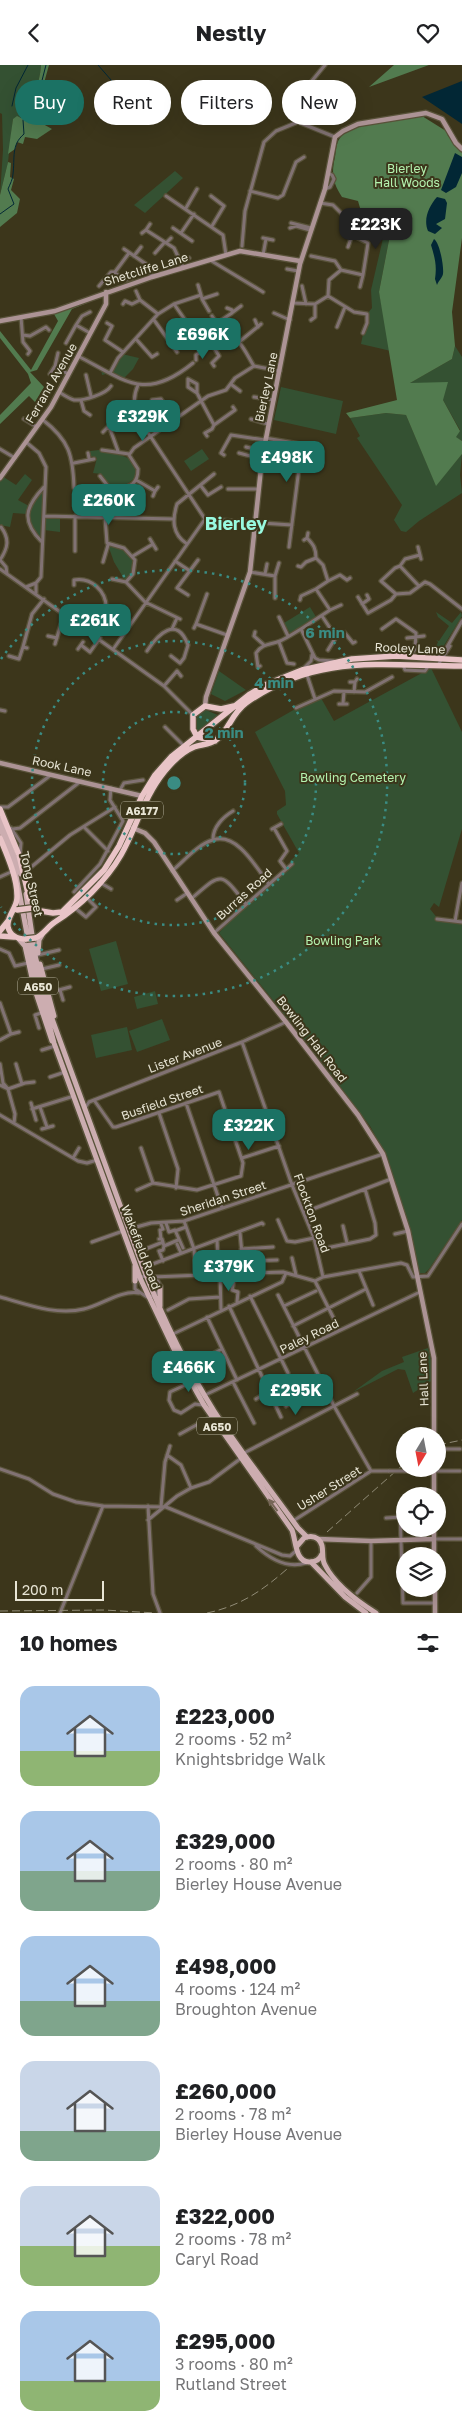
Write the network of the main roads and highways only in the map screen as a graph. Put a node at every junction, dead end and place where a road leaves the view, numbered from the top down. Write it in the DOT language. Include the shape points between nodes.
graph roads {
  1 [pos="462,660"];
  2 [pos="439,661"];
  3 [pos="462,666"];
  4 [pos="304,672"];
  5 [pos="236,705"];
  6 [pos="214,707"];
  7 [pos="224,717"];
  8 [pos="227,725"];
  9 [pos="206,731"];
  10 [pos="197,737"];
  11 [pos="204,739"];
  12 [pos="215,741"];
  13 [pos="0,808"];
  14 [pos="0,819"];
  15 [pos="0,827"];
  16 [pos="0,838"];
  17 [pos="37,909"];
  18 [pos="11,913"];
  19 [pos="8,920"];
  20 [pos="29,927"];
  21 [pos="0,931"];
  22 [pos="44,933"];
  23 [pos="0,936"];
  24 [pos="21,939"];
  25 [pos="60,1038"];
  26 [pos="54,1045"];
  27 [pos="126,1230"];
  28 [pos="135,1263"];
  29 [pos="146,1277"];
  30 [pos="134,1281"];
  31 [pos="160,1287"];
  32 [pos="152,1297"];
  33 [pos="160,1306"];
  34 [pos="307,1537"];
  35 [pos="297,1548"];
  36 [pos="323,1551"];
  37 [pos="309,1562"];
  38 [pos="366,1613"];
  39 [pos="376,1613"];
  1 -- 2 [label="highway, Rooley Lane / A6177"];
  2 -- 3 [label="highway, Rooley Lane / A6177"];
  2 -- 4 [label="highway, Rooley Lane / A6177" via="429,664 357,663"];
  2 -- 4 [label="highway, Rooley Lane / A6177" via="421,657 375,656 338,661"];
  4 -- 5 [label="highway, Rooley Lane / A6177" via="267,684"];
  4 -- 8 [label="highway, Rooley Lane / A6177" via="247,702"];
  5 -- 6 [label="highway" via="221,709"];
  5 -- 7 [label="highway, Rooley Lane / A6177"];
  6 -- 7 [label="highway"];
  6 -- 10 [label="highway" via="205,706 194,715 193,729"];
  7 -- 8 [label="highway"];
  7 -- 9 [label="highway, Rooley Lane / A6177"];
  8 -- 12 [label="highway, Rooley Lane / A6177" via="225,732"];
  9 -- 10 [label="highway, Rooley Lane / A6177"];
  9 -- 11 [label="highway"];
  10 -- 11 [label="highway"];
  10 -- 17 [label="highway, Rooley Lane / A6177" via="155,775 104,870 62,912"];
  11 -- 12 [label="highway"];
  12 -- 22 [label="highway, A6177" via="195,747 173,763 152,789 120,855 75,908"];
  13 -- 17 [label="highway" via="11,828 29,898"];
  14 -- 20 [label="main road, Tong Street / A650" via="23,879"];
  15 -- 20 [label="main road, Tong Street / A650" via="14,865"];
  16 -- 18 [label="highway" via="17,898"];
  17 -- 18 [label="highway, bridge"];
  17 -- 22 [label="highway" via="47,919"];
  18 -- 19 [label="highway"];
  19 -- 21 [label="highway"];
  19 -- 24 [label="highway" via="10,932"];
  20 -- 25 [label="main road, Wakefield Road / A650" via="43,989"];
  20 -- 26 [label="main road, Wakefield Road / A650" via="32,963"];
  22 -- 24 [label="highway, bridge" via="35,938"];
  22 -- 25 [label="main road, A650" via="38,945 38,955"];
  23 -- 24 [label="highway"];
  24 -- 26 [label="main road" via="41,1013"];
  25 -- 27 [label="main road, Wakefield Road / A650"];
  26 -- 27 [label="main road, Wakefield Road / A650"];
  27 -- 28 [label="main road, Wakefield Road / A650"];
  27 -- 29 [label="main road, Wakefield Road / A650"];
  28 -- 29 [label="main road, Wakefield Road / A650"];
  28 -- 30 [label="main road"];
  29 -- 32 [label="main road, Wakefield Road / A650"];
  31 -- 33 [label="main road"];
  32 -- 33 [label="main road, Wakefield Road / A650"];
  35 -- 32 [label="main road, Wakefield Road / A650, one-way" via="292,1530 204,1405"];
  33 -- 34 [label="main road, Wakefield Road / A650" via="205,1395"];
  34 -- 35 [label="main road" via="299,1542"];
  34 -- 36 [label="main road" via="318,1539"];
  35 -- 37 [label="main road, A650" via="301,1559"];
  36 -- 37 [label="main road" via="317,1561"];
  36 -- 39 [label="main road" via="323,1563 329,1572 355,1599"];
  37 -- 38 [label="main road, A650"];
}
